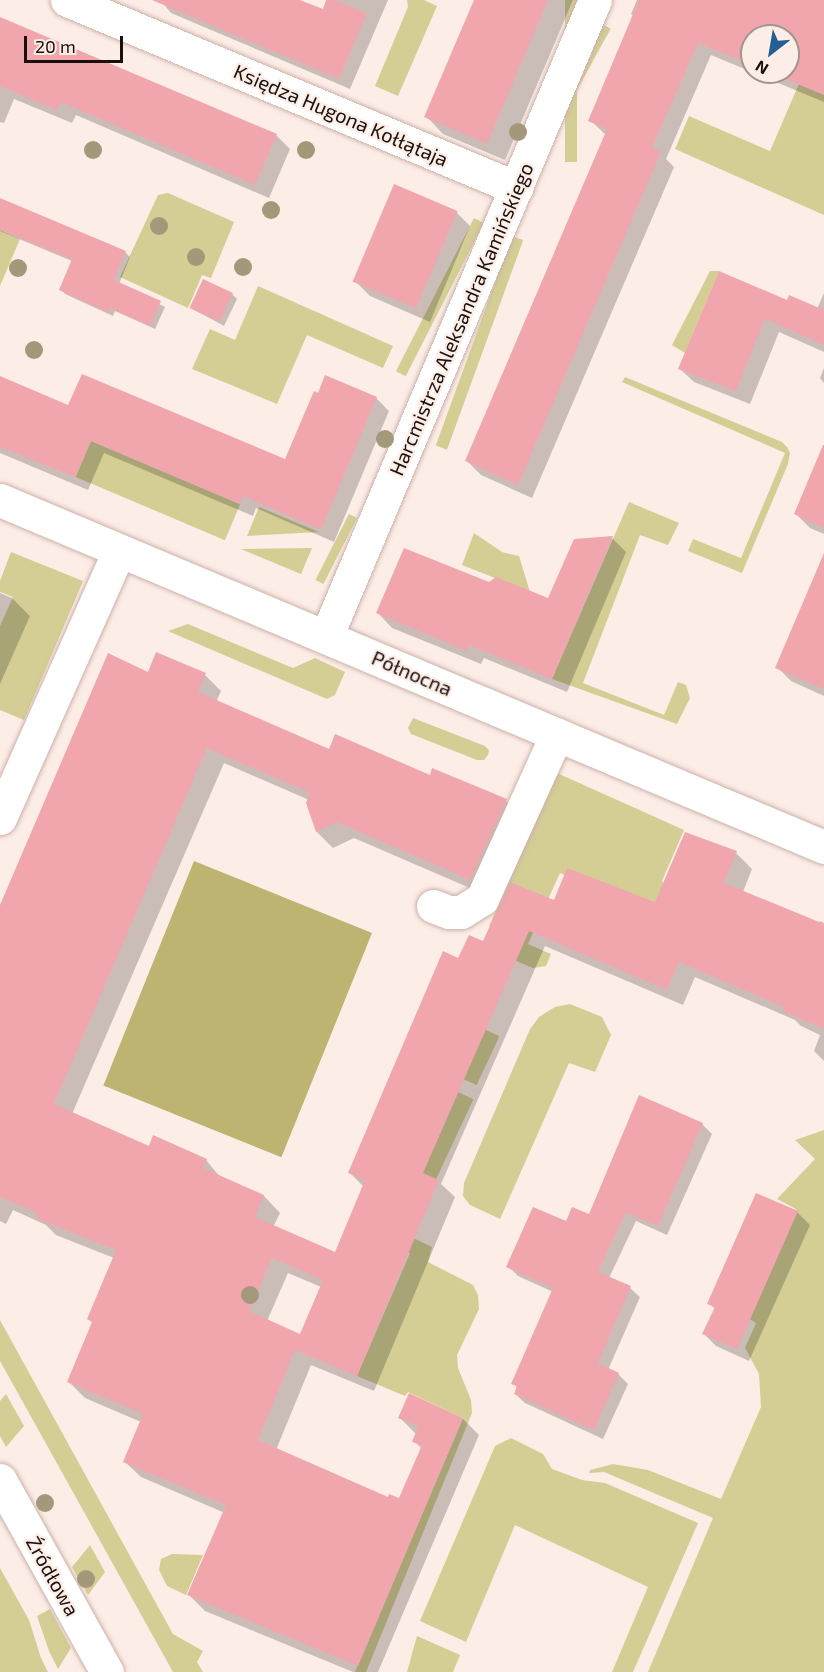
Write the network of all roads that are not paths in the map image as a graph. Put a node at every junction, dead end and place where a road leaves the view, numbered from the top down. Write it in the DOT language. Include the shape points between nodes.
graph roads {
  1 [pos="67,0"];
  2 [pos="595,0"];
  3 [pos="516,188"];
  4 [pos="0,500"];
  5 [pos="119,551"];
  6 [pos="326,637"];
  7 [pos="557,734"];
  8 [pos="0,818"];
  9 [pos="824,847"];
  10 [pos="434,906"];
  11 [pos="0,1480"];
  12 [pos="107,1672"];
  1 -- 3 [label="street, Księdza Hugona Kołłątaja"];
  2 -- 3 [label="street, Harcmistrza Aleksandra Kamińskiego"];
  3 -- 6 [label="street, Harcmistrza Aleksandra Kamińskiego"];
  4 -- 5 [label="street, Północna"];
  5 -- 6 [label="street, Północna"];
  5 -- 8 [label="street"];
  6 -- 7 [label="street, Północna"];
  7 -- 9 [label="street, Północna"];
  7 -- 10 [label="street" via="482,899 461,912"];
  11 -- 12 [label="street, Źródłowa"];
}
